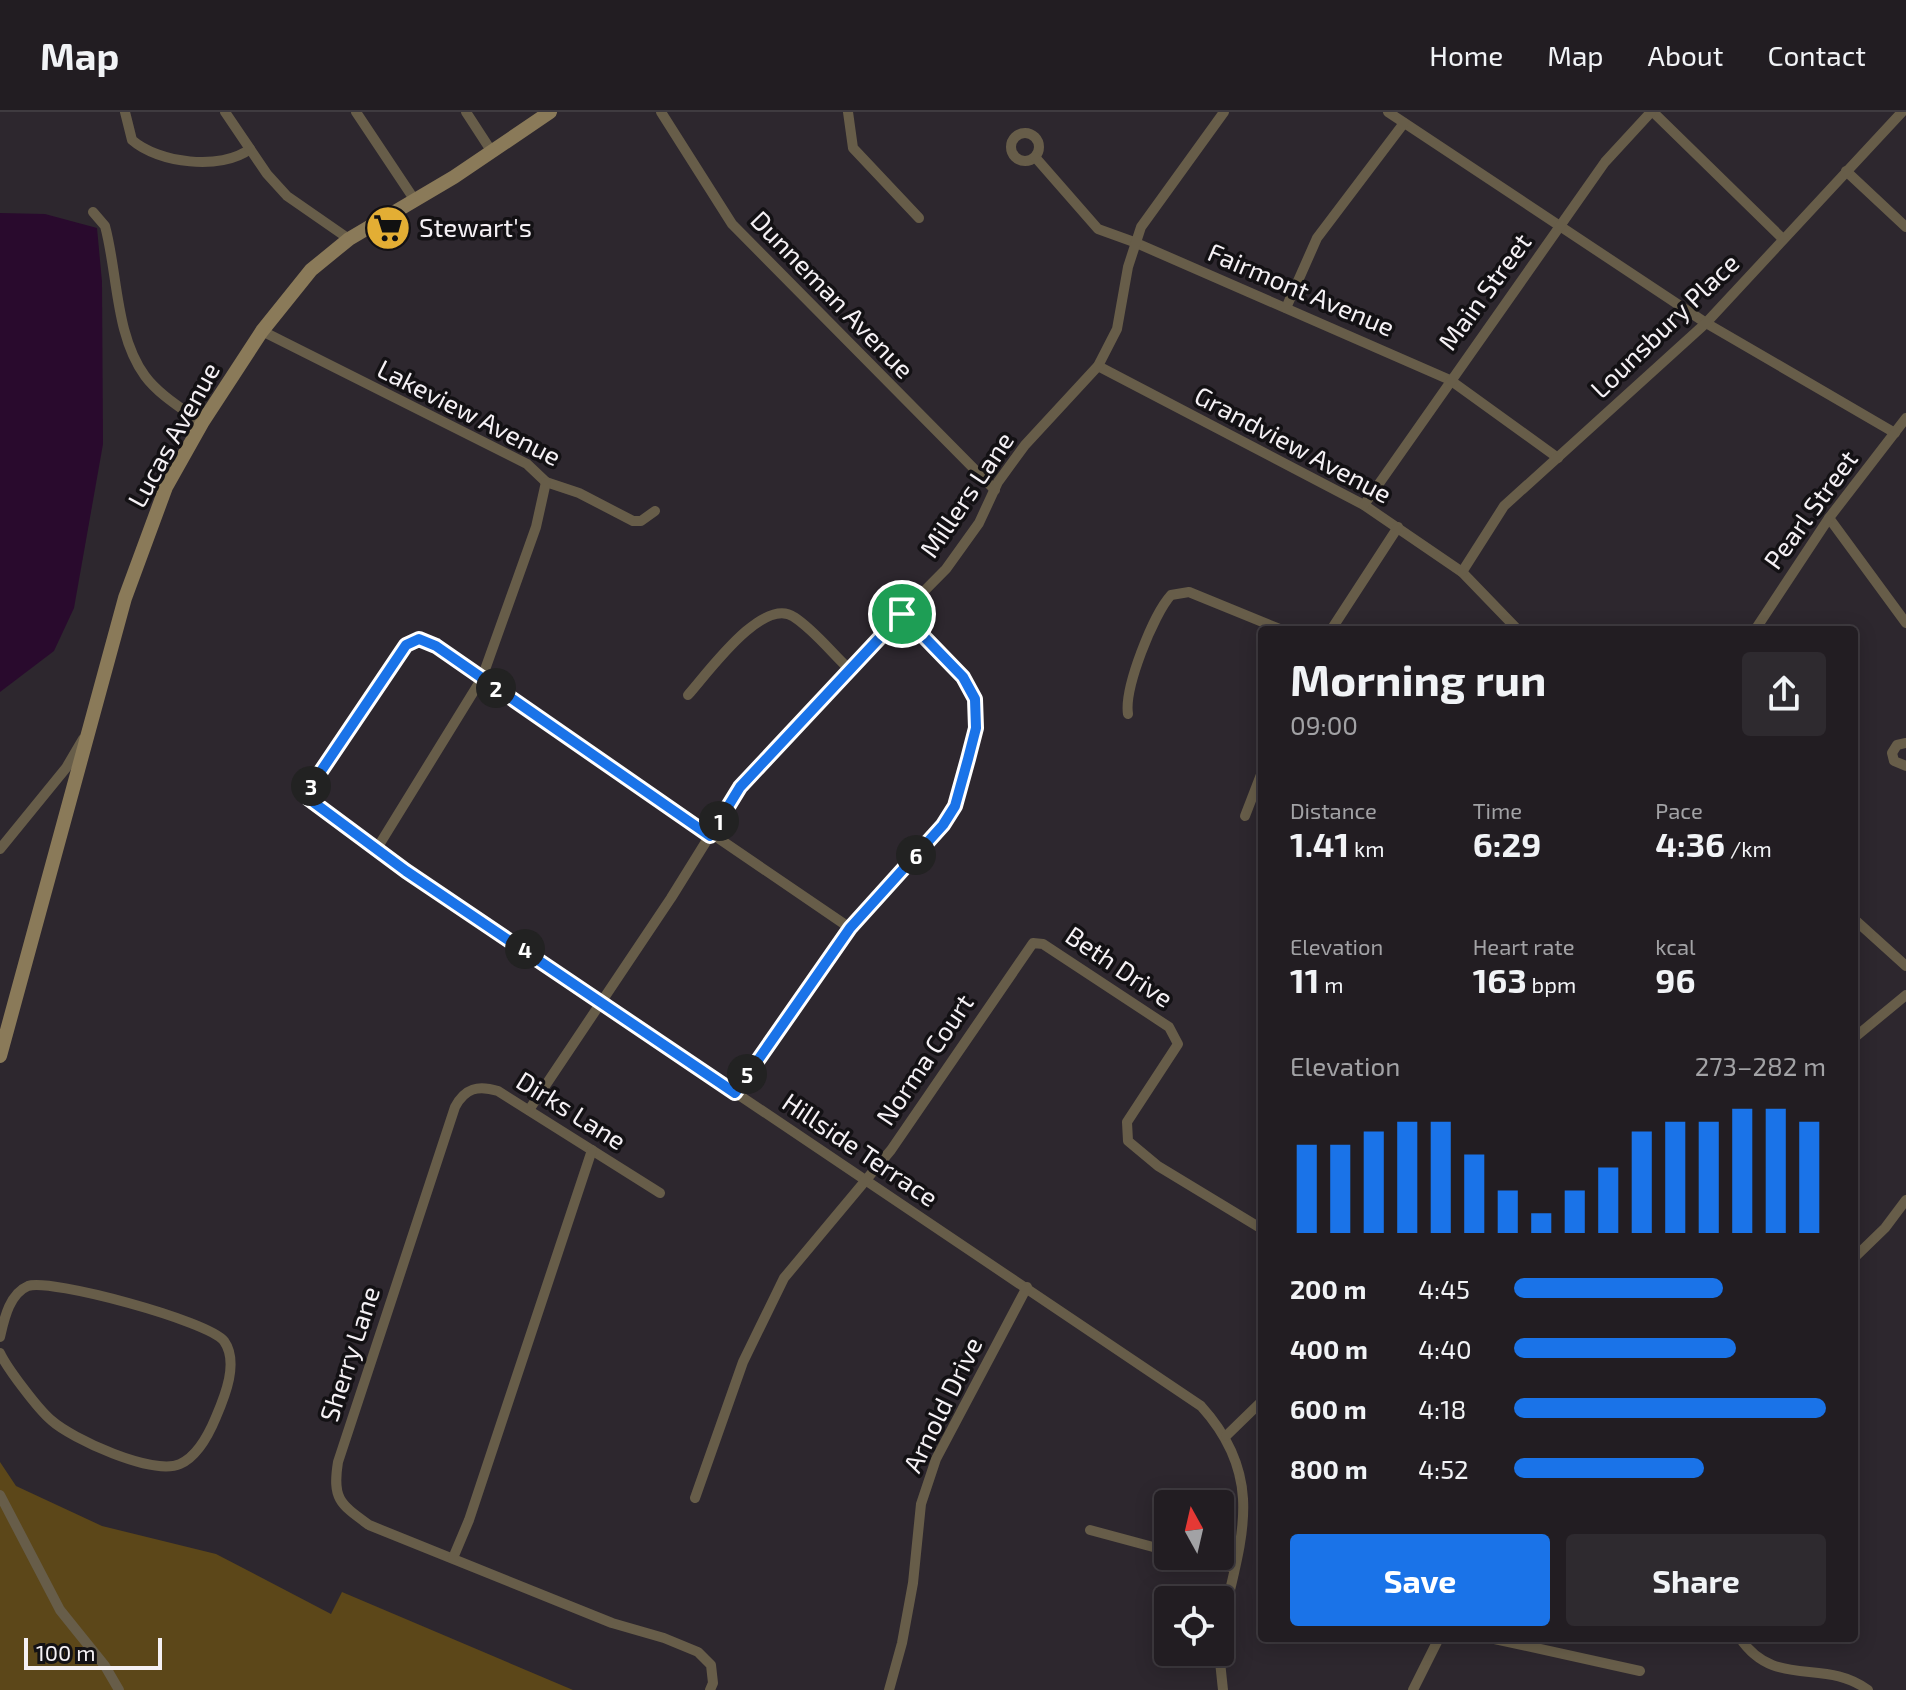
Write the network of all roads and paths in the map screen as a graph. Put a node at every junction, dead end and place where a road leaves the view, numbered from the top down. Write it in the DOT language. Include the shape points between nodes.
graph roads {
  1 [pos="125,112"];
  2 [pos="225,112"];
  3 [pos="356,112"];
  4 [pos="466,112"];
  5 [pos="661,112"];
  6 [pos="848,112"];
  7 [pos="1224,112"];
  8 [pos="1388,112"];
  9 [pos="1652,112"];
  10 [pos="1902,112"];
  11 [pos="546,114"];
  12 [pos="1404,123"];
  13 [pos="250,149"];
  14 [pos="492,152"];
  15 [pos="1035,157"];
  16 [pos="1846,171"];
  17 [pos="414,199"];
  18 [pos="93,212"];
  19 [pos="919,218"];
  20 [pos="1559,227"];
  21 [pos="1906,227"];
  22 [pos="349,239"];
  23 [pos="1783,239"];
  24 [pos="1134,242"];
  25 [pos="1286,308"];
  26 [pos="1706,323"];
  27 [pos="262,331"];
  28 [pos="1098,366"];
  29 [pos="1450,380"];
  30 [pos="1906,418"];
  31 [pos="202,423"];
  32 [pos="1895,433"];
  33 [pos="1558,458"];
  34 [pos="546,482"];
  35 [pos="995,490"];
  36 [pos="1364,505"];
  37 [pos="655,511"];
  38 [pos="1829,518"];
  39 [pos="1398,527"];
  40 [pos="1462,572"];
  41 [pos="902,614"];
  42 [pos="1906,623"];
  43 [pos="1272,626"];
  44 [pos="1334,626"];
  45 [pos="1514,626"];
  46 [pos="1758,626"];
  47 [pos="848,668"];
  48 [pos="482,678"];
  49 [pos="688,695"];
  50 [pos="1128,714"];
  51 [pos="87,732"];
  52 [pos="1906,742"];
  53 [pos="1906,766"];
  54 [pos="1258,782"];
  55 [pos="1245,816"];
  56 [pos="710,836"];
  57 [pos="0,849"];
  58 [pos="376,850"];
  59 [pos="1858,923"];
  60 [pos="850,928"];
  61 [pos="1039,942"];
  62 [pos="1906,966"];
  63 [pos="1906,995"];
  64 [pos="600,1001"];
  65 [pos="1858,1035"];
  66 [pos="0,1056"];
  67 [pos="735,1093"];
  68 [pos="458,1101"];
  69 [pos="529,1110"];
  70 [pos="592,1150"];
  71 [pos="866,1181"];
  72 [pos="660,1193"];
  73 [pos="1906,1200"];
  74 [pos="1258,1227"];
  75 [pos="1858,1254"];
  76 [pos="1027,1287"];
  77 [pos="0,1337"];
  78 [pos="1,1356"];
  79 [pos="1258,1405"];
  80 [pos="1226,1436"];
  81 [pos="0,1495"];
  82 [pos="695,1498"];
  83 [pos="1090,1530"];
  84 [pos="1154,1547"];
  85 [pos="453,1558"];
  86 [pos="1234,1568"];
  87 [pos="1437,1642"];
  88 [pos="1508,1642"];
  89 [pos="1743,1642"];
  90 [pos="1220,1666"];
  91 [pos="1640,1671"];
  92 [pos="119,1690"];
  93 [pos="710,1690"];
  94 [pos="889,1690"];
  95 [pos="1223,1690"];
  96 [pos="1413,1690"];
  97 [pos="1868,1690"];
  1 -- 13 [label="street" via="132,140 153,153 210,161 240,157"];
  2 -- 13 [label="street"];
  3 -- 17 [label="street"];
  4 -- 14 [label="street"];
  5 -- 35 [label="street, Dunneman Avenue" via="732,224"];
  6 -- 19 [label="street" via="853,148"];
  7 -- 24 [label="street, Millers Lane"];
  8 -- 12 [label="street"];
  9 -- 20 [label="street, Main Street" via="1605,162"];
  9 -- 23 [label="street"];
  10 -- 16 [label="street, Lounsbury Place"];
  11 -- 14 [label="street, Lucas Avenue"];
  12 -- 20 [label="street"];
  12 -- 25 [label="street" via="1317,238"];
  13 -- 22 [label="street" via="287,196"];
  14 -- 17 [label="street, Lucas Avenue"];
  15 -- 24 [label="street, Fairmont Avenue" via="1098,229"];
  16 -- 21 [label="street"];
  16 -- 23 [label="street, Lounsbury Place"];
  17 -- 22 [label="street, Lucas Avenue"];
  18 -- 31 [label="street" via="105,226 137,363 159,391"];
  20 -- 26 [label="street"];
  20 -- 29 [label="street, Main Street"];
  22 -- 27 [label="street, Lucas Avenue" via="311,270"];
  23 -- 26 [label="street, Lounsbury Place"];
  24 -- 25 [label="street, Fairmont Avenue"];
  24 -- 28 [label="street, Millers Lane" via="1117,329"];
  25 -- 29 [label="street, Fairmont Avenue"];
  26 -- 32 [label="street"];
  26 -- 33 [label="street, Lounsbury Place"];
  27 -- 31 [label="street, Lucas Avenue"];
  27 -- 34 [label="street, Lakeview Avenue" via="527,464"];
  28 -- 35 [label="street, Millers Lane" via="1032,436"];
  28 -- 36 [label="street, Grandview Avenue"];
  29 -- 33 [label="street, Fairmont Avenue"];
  29 -- 36 [label="street, Main Street"];
  30 -- 32 [label="street, Pearl Street"];
  31 -- 51 [label="street, Lucas Avenue" via="150,524"];
  32 -- 38 [label="street, Pearl Street"];
  33 -- 40 [label="street, Lounsbury Place" via="1504,506"];
  34 -- 37 [label="street, Lakeview Avenue" via="633,521"];
  34 -- 48 [label="street" via="536,527"];
  35 -- 41 [label="street, Millers Lane" via="946,569"];
  36 -- 39 [label="street, Grandview Avenue"];
  38 -- 42 [label="street"];
  38 -- 46 [label="street, Pearl Street"];
  39 -- 40 [label="street, Grandview Avenue"];
  39 -- 44 [label="street"];
  40 -- 45 [label="street, Grandview Avenue"];
  41 -- 47 [label="street, Millers Lane"];
  41 -- 60 [label="street" via="972,691 976,728 955,806"];
  43 -- 50 [label="street" via="1189,592 1171,595 1154,623 1126,700"];
  47 -- 49 [label="street" via="794,616 777,612 759,619"];
  47 -- 56 [label="street, Millers Lane" via="740,787"];
  48 -- 56 [label="street"];
  48 -- 58 [label="street"];
  48 -- 58 [label="street, Hillside Terrace" via="436,646 419,639 406,645 308,796 311,804"];
  51 -- 57 [label="street" via="66,768"];
  51 -- 66 [label="street, Lucas Avenue"];
  52 -- 53 [label="street" via="1892,753 1894,761"];
  54 -- 55 [label="street"];
  56 -- 60 [label="street"];
  56 -- 64 [label="street, Millers Lane"];
  58 -- 64 [label="street, Hillside Terrace"];
  59 -- 62 [label="street"];
  60 -- 67 [label="street"];
  61 -- 71 [label="street, Norma Court" via="1020,959"];
  61 -- 74 [label="street, Beth Drive" via="1169,1027 1177,1038 1174,1055 1127,1122 1128,1141"];
  63 -- 65 [label="street"];
  64 -- 67 [label="street, Hillside Terrace"];
  64 -- 69 [label="street, Millers Lane"];
  67 -- 71 [label="street, Hillside Terrace"];
  68 -- 69 [label="street, Dirks Lane" via="474,1088 486,1087"];
  68 -- 85 [label="street, Sherry Lane" via="335,1481 339,1500 369,1525"];
  69 -- 70 [label="street, Dirks Lane"];
  70 -- 72 [label="street, Dirks Lane"];
  70 -- 85 [label="street"];
  71 -- 76 [label="street, Hillside Terrace"];
  71 -- 82 [label="street, Norma Court" via="784,1278 767,1308"];
  73 -- 75 [label="street"];
  76 -- 80 [label="street, Hillside Terrace" via="1178,1388"];
  76 -- 94 [label="street, Arnold Drive" via="936,1459 921,1504 902,1643"];
  77 -- 78 [label="street" via="15,1296 25,1287 42,1284 200,1325 222,1340 229,1355 225,1393 209,1434 179,1465 150,1466 53,1422"];
  79 -- 80 [label="street"];
  80 -- 86 [label="street, Hillside Terrace" via="1245,1497"];
  81 -- 92 [label="street" via="60,1610"];
  83 -- 84 [label="street"];
  85 -- 93 [label="street, Sherry Lane" via="698,1652 711,1665"];
  87 -- 96 [label="street"];
  88 -- 91 [label="street"];
  89 -- 97 [label="street" via="1759,1663 1777,1672 1849,1680"];
  90 -- 95 [label="street"];
}
